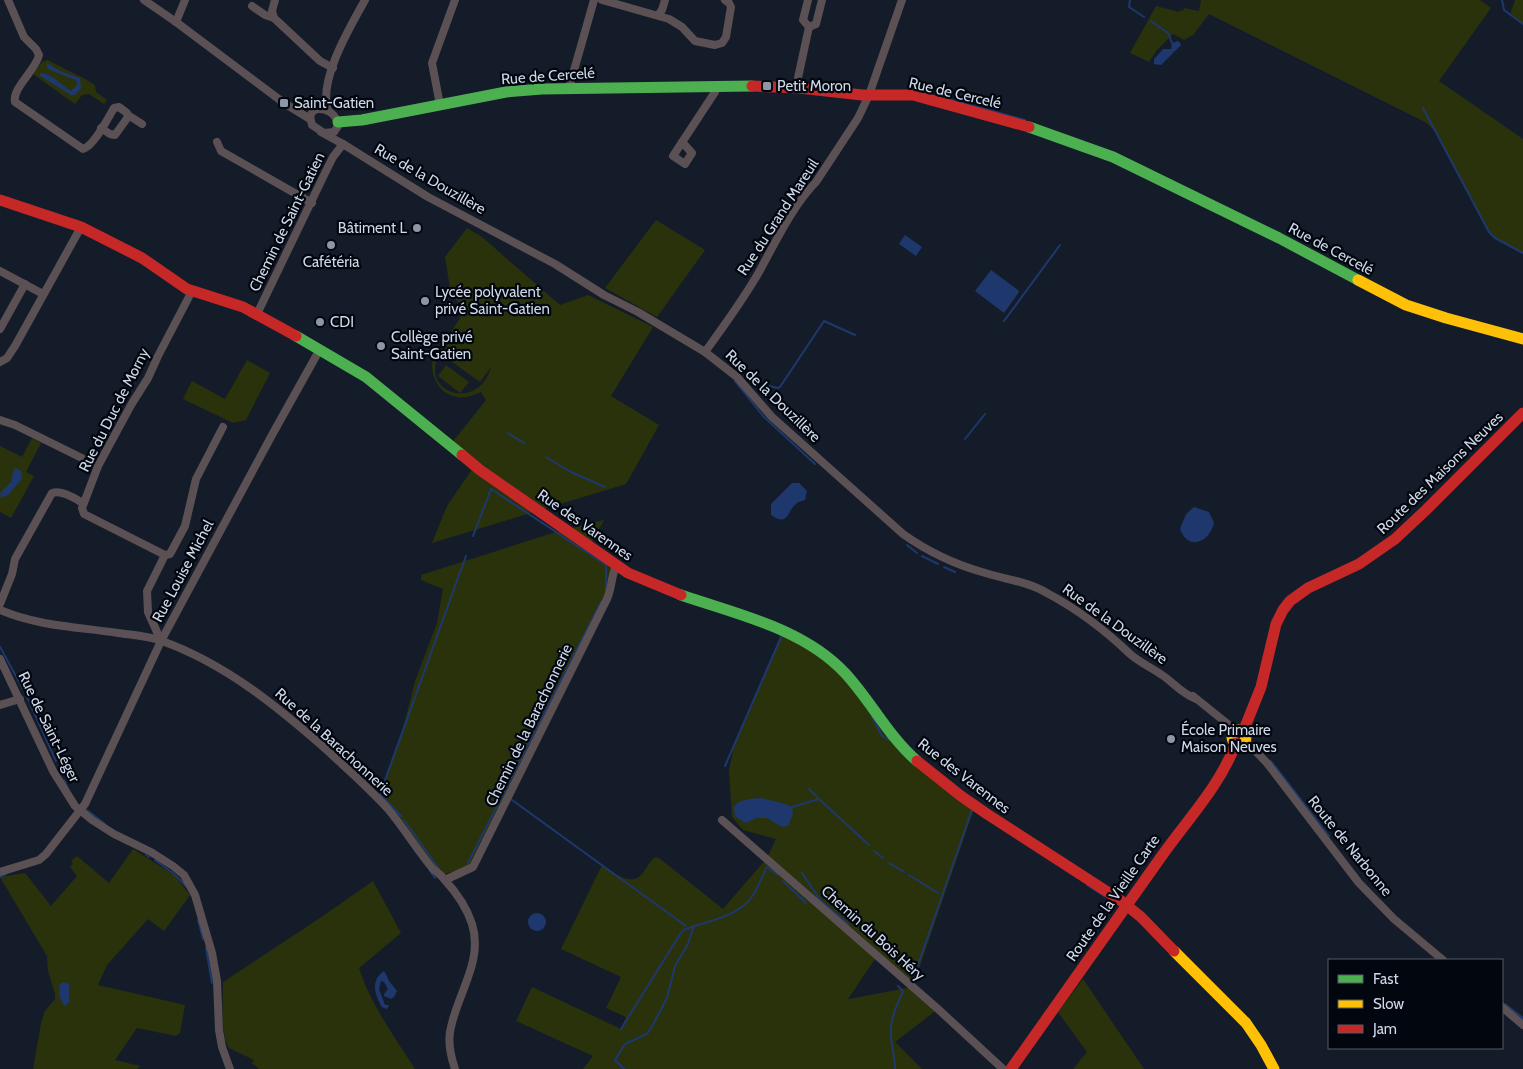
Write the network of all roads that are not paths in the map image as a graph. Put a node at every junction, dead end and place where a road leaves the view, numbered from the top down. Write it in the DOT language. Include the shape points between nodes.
graph roads {
  1 [pos="8,0"];
  2 [pos="144,0"];
  3 [pos="186,0"];
  4 [pos="275,0"];
  5 [pos="365,0"];
  6 [pos="455,0"];
  7 [pos="594,0"];
  8 [pos="602,0"];
  9 [pos="665,0"];
  10 [pos="725,0"];
  11 [pos="808,0"];
  12 [pos="822,0"];
  13 [pos="902,0"];
  14 [pos="252,6"];
  15 [pos="658,15"];
  16 [pos="274,18"];
  17 [pos="176,22"];
  18 [pos="809,26"];
  19 [pos="333,68"];
  20 [pos="717,86"];
  21 [pos="569,88"];
  22 [pos="796,88"];
  23 [pos="326,94"];
  24 [pos="869,94"];
  25 [pos="440,105"];
  26 [pos="295,109"];
  27 [pos="316,109"];
  28 [pos="328,111"];
  29 [pos="128,115"];
  30 [pos="310,119"];
  31 [pos="142,124"];
  32 [pos="336,127"];
  33 [pos="101,128"];
  34 [pos="321,132"];
  35 [pos="217,142"];
  36 [pos="682,142"];
  37 [pos="343,144"];
  38 [pos="0,200"];
  39 [pos="312,203"];
  40 [pos="81,227"];
  41 [pos="0,271"];
  42 [pos="25,284"];
  43 [pos="192,291"];
  44 [pos="43,294"];
  45 [pos="257,314"];
  46 [pos="0,329"];
  47 [pos="1523,339"];
  48 [pos="320,349"];
  49 [pos="705,352"];
  50 [pos="0,362"];
  51 [pos="1523,413"];
  52 [pos="0,421"];
  53 [pos="223,427"];
  54 [pos="98,466"];
  55 [pos="83,503"];
  56 [pos="165,555"];
  57 [pos="616,566"];
  58 [pos="0,604"];
  59 [pos="0,610"];
  60 [pos="162,641"];
  61 [pos="0,659"];
  62 [pos="20,699"];
  63 [pos="0,705"];
  64 [pos="1240,737"];
  65 [pos="80,811"];
  66 [pos="722,820"];
  67 [pos="0,872"];
  68 [pos="445,880"];
  69 [pos="1127,906"];
  70 [pos="1442,959"];
  71 [pos="1503,1008"];
  72 [pos="1523,1026"];
  73 [pos="230,1069"];
  74 [pos="455,1069"];
  75 [pos="1003,1069"];
  76 [pos="1011,1069"];
  77 [pos="1274,1069"];
  1 -- 33 [label="street" via="24,37 39,55 16,92 15,102 83,148 90,145"];
  2 -- 17 [label="street"];
  3 -- 17 [label="street"];
  4 -- 16 [label="street"];
  5 -- 19 [label="street" via="342,42"];
  6 -- 25 [label="street" via="432,63"];
  7 -- 21 [label="street"];
  8 -- 15 [label="street"];
  9 -- 15 [label="street"];
  10 -- 15 [label="street" via="732,10 725,39 718,45 693,40 679,24"];
  11 -- 18 [label="street" via="804,20"];
  12 -- 18 [label="street" via="816,24"];
  13 -- 24 [label="street, Rue du Grand Mareuil"];
  14 -- 16 [label="street"];
  16 -- 19 [label="street" via="320,61"];
  17 -- 26 [label="street"];
  18 -- 22 [label="street"];
  19 -- 23 [label="street"];
  20 -- 21 [label="street, Rue de Cercelé"];
  20 -- 22 [label="street, Rue de Cercelé"];
  20 -- 36 [label="street"];
  21 -- 25 [label="street, Rue de Cercelé" via="514,91"];
  22 -- 24 [label="street, Rue de Cercelé"];
  23 -- 27 [label="street"];
  23 -- 28 [label="street"];
  24 -- 47 [label="street, Rue de Cercelé" via="913,95 933,100 1022,125 1113,156 1406,305"];
  24 -- 49 [label="street, Rue du Grand Mareuil" via="854,125 809,189"];
  25 -- 32 [label="street, Rue de Cercelé"];
  26 -- 27 [label="street"];
  26 -- 30 [label="street"];
  27 -- 28 [label="street"];
  27 -- 30 [label="street"];
  28 -- 32 [label="street" via="334,115"];
  29 -- 31 [label="street"];
  29 -- 33 [label="street" via="115,135"];
  29 -- 33 [label="street" via="116,107"];
  30 -- 34 [label="street"];
  32 -- 34 [label="street" via="328,134"];
  32 -- 37 [label="street, Rue de la Douzillère"];
  34 -- 37 [label="street, Rue de la Douzillère"];
  35 -- 39 [label="street" via="221,151"];
  37 -- 39 [label="street, Chemin de Saint-Gatien" via="333,157"];
  37 -- 49 [label="street, Rue de la Douzillère" via="428,197 555,264 604,296"];
  38 -- 40 [label="street, Rue des Varennes"];
  39 -- 45 [label="street, Chemin de Saint-Gatien"];
  40 -- 43 [label="street, Rue des Varennes" via="142,258"];
  40 -- 44 [label="street"];
  41 -- 42 [label="street"];
  42 -- 44 [label="street"];
  42 -- 46 [label="street"];
  43 -- 45 [label="street, Rue des Varennes" via="231,302"];
  43 -- 54 [label="street, Rue du Duc de Morny"];
  44 -- 50 [label="street" via="12,352"];
  45 -- 48 [label="street, Rue des Varennes"];
  48 -- 57 [label="street, Rue des Varennes" via="366,377 468,462"];
  48 -- 60 [label="street, Rue Louise Michel"];
  49 -- 64 [label="street, Rue de la Douzillère" via="737,377 772,417 908,538 965,566 1046,592 1196,699 1230,725"];
  51 -- 64 [label="street, Route des Maisons Neuves" via="1389,544 1357,565 1304,589 1282,610 1257,699"];
  52 -- 54 [label="street" via="15,424"];
  53 -- 56 [label="street" via="196,479 185,526 170,554"];
  54 -- 55 [label="street, Rue du Duc de Morny"];
  55 -- 56 [label="street" via="84,514"];
  55 -- 58 [label="street" via="62,492 52,493 15,559"];
  56 -- 60 [label="street" via="147,591 148,612"];
  57 -- 68 [label="street, Chemin de la Barachonnerie" via="607,599 473,867"];
  57 -- 69 [label="street, Rue des Varennes" via="656,585 782,629 823,653 849,675 899,744 929,771 984,813"];
  59 -- 60 [label="street, Rue de la Barachonnerie" via="54,625"];
  60 -- 65 [label="street, Rue Louise Michel"];
  60 -- 68 [label="street, Rue de la Barachonnerie" via="217,667 283,711 373,794"];
  61 -- 62 [label="street, Rue de Saint-Léger"];
  62 -- 63 [label="street"];
  62 -- 65 [label="street, Rue de Saint-Léger" via="53,771"];
  64 -- 69 [label="street, Route de la Vieille Carte" via="1220,775"];
  64 -- 70 [label="street, Route de Narbonne" via="1267,763 1359,883 1394,920"];
  65 -- 67 [label="street, Rue Louise Michel" via="54,846 39,860"];
  65 -- 73 [label="street, Rue de Saint-Léger" via="184,875 195,894 212,953 219,1030"];
  66 -- 75 [label="street, Chemin du Bois Héry"];
  68 -- 74 [label="street, Rue de la Barachonnerie" via="472,922 476,944 475,958 450,1034"];
  69 -- 76 [label="street, Route de la Vieille Carte"];
  69 -- 77 [label="street, Rue des Varennes" via="1246,1024"];
  71 -- 72 [label="street"];
}
